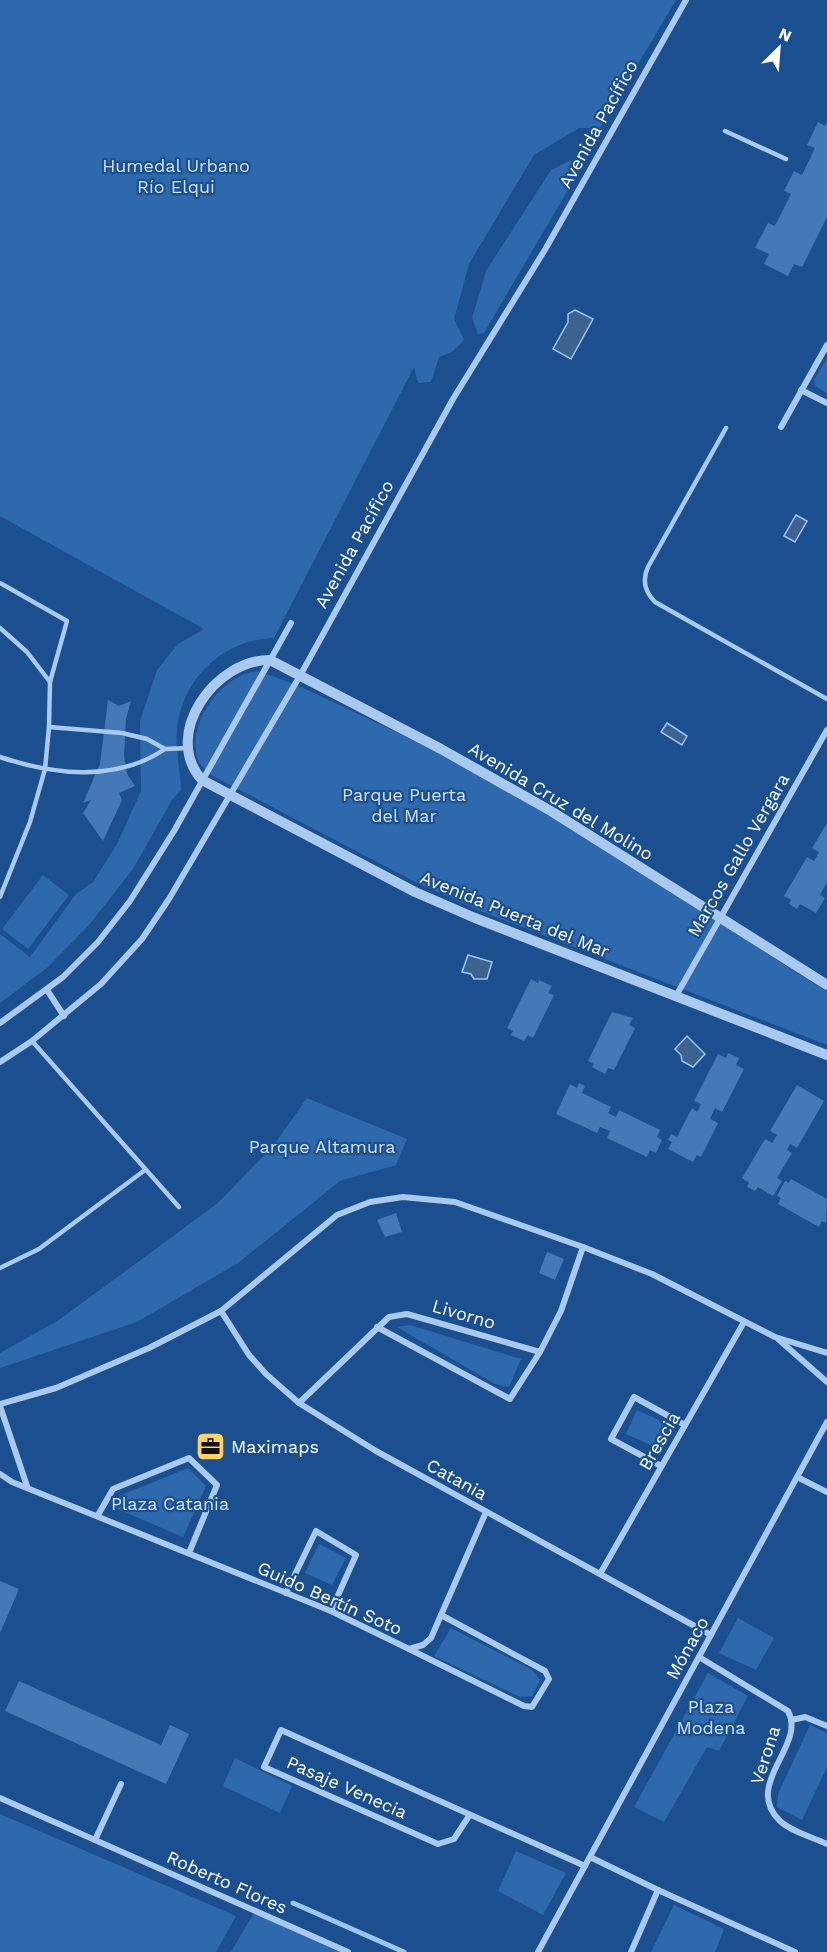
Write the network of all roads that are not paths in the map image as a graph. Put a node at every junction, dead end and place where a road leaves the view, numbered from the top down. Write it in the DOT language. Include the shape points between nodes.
graph roads {
  1 [pos="686,0"];
  2 [pos="725,131"];
  3 [pos="786,159"];
  4 [pos="827,345"];
  5 [pos="801,390"];
  6 [pos="827,403"];
  7 [pos="781,427"];
  8 [pos="726,429"];
  9 [pos="0,583"];
  10 [pos="291,623"];
  11 [pos="0,628"];
  12 [pos="270,660"];
  13 [pos="301,674"];
  14 [pos="50,682"];
  15 [pos="827,699"];
  16 [pos="50,727"];
  17 [pos="827,730"];
  18 [pos="189,748"];
  19 [pos="165,749"];
  20 [pos="0,758"];
  21 [pos="45,769"];
  22 [pos="202,780"];
  23 [pos="230,794"];
  24 [pos="0,897"];
  25 [pos="720,916"];
  26 [pos="827,985"];
  27 [pos="46,990"];
  28 [pos="676,996"];
  29 [pos="64,1016"];
  30 [pos="0,1023"];
  31 [pos="32,1041"];
  32 [pos="827,1055"];
  33 [pos="0,1062"];
  34 [pos="145,1170"];
  35 [pos="179,1207"];
  36 [pos="583,1247"];
  37 [pos="0,1268"];
  38 [pos="220,1311"];
  39 [pos="744,1322"];
  40 [pos="377,1327"];
  41 [pos="775,1337"];
  42 [pos="540,1352"];
  43 [pos="827,1353"];
  44 [pos="827,1382"];
  45 [pos="299,1403"];
  46 [pos="0,1405"];
  47 [pos="827,1422"];
  48 [pos="685,1425"];
  49 [pos="662,1466"];
  50 [pos="0,1474"];
  51 [pos="797,1477"];
  52 [pos="27,1486"];
  53 [pos="827,1492"];
  54 [pos="486,1512"];
  55 [pos="98,1515"];
  56 [pos="189,1553"];
  57 [pos="600,1574"];
  58 [pos="286,1593"];
  59 [pos="331,1611"];
  60 [pos="441,1616"];
  61 [pos="711,1635"];
  62 [pos="409,1649"];
  63 [pos="699,1657"];
  64 [pos="792,1720"];
  65 [pos="827,1726"];
  66 [pos="121,1784"];
  67 [pos="0,1798"];
  68 [pos="469,1816"];
  69 [pos="95,1840"];
  70 [pos="827,1844"];
  71 [pos="590,1857"];
  72 [pos="585,1866"];
  73 [pos="658,1890"];
  74 [pos="348,1952"];
  75 [pos="538,1952"];
  76 [pos="631,1952"];
  77 [pos="795,1952"];
  1 -- 13 [label="street, Avenida Pacífico" via="546,248 453,399"];
  2 -- 3 [label="lane"];
  4 -- 5 [label="street"];
  5 -- 6 [label="street"];
  5 -- 7 [label="street"];
  8 -- 15 [label="lane" via="648,567 646,591 654,602"];
  9 -- 14 [label="lane" via="67,621"];
  10 -- 12 [label="street"];
  11 -- 14 [label="lane" via="27,652"];
  12 -- 13 [label="street, Avenida Cruz del Molino"];
  12 -- 18 [label="street" via="241,665 213,685 196,710"];
  12 -- 22 [label="street"];
  13 -- 23 [label="street, Avenida Pacífico"];
  13 -- 25 [label="street, Avenida Cruz del Molino" via="514,789"];
  14 -- 16 [label="lane"];
  16 -- 19 [label="lane" via="137,736"];
  16 -- 21 [label="lane"];
  17 -- 25 [label="street, Marcos Gallo Vergara"];
  18 -- 19 [label="lane"];
  18 -- 22 [label="street" via="193,768"];
  19 -- 21 [label="lane" via="122,770"];
  20 -- 21 [label="lane"];
  21 -- 24 [label="lane" via="30,822"];
  22 -- 23 [label="street, Avenida Puerta del Mar"];
  22 -- 27 [label="street" via="130,901 80,960"];
  23 -- 28 [label="street, Avenida Puerta del Mar" via="415,892"];
  23 -- 29 [label="street, Avenida Pacífico" via="181,881 142,939 101,984"];
  25 -- 26 [label="street, Avenida Cruz del Molino"];
  25 -- 28 [label="street, Marcos Gallo Vergara"];
  27 -- 29 [label="street"];
  27 -- 30 [label="street"];
  28 -- 32 [label="street, Avenida Puerta del Mar"];
  29 -- 31 [label="street, Avenida Pacífico"];
  31 -- 33 [label="street, Avenida Pacífico"];
  31 -- 34 [label="lane"];
  34 -- 35 [label="lane"];
  34 -- 37 [label="lane" via="39,1249"];
  36 -- 38 [label="street" via="455,1202 421,1196 386,1198 338,1215"];
  36 -- 39 [label="street" via="652,1274"];
  36 -- 42 [label="street" via="566,1300"];
  38 -- 45 [label="street, Catania" via="249,1354"];
  38 -- 46 [label="street" via="149,1348 56,1388"];
  39 -- 41 [label="street"];
  39 -- 48 [label="street, Brescia"];
  40 -- 42 [label="street, Livorno" via="389,1317 407,1314"];
  40 -- 42 [label="street" via="510,1399"];
  40 -- 45 [label="street, Livorno"];
  41 -- 43 [label="street"];
  41 -- 44 [label="street"];
  45 -- 54 [label="street, Catania"];
  46 -- 52 [label="street"];
  47 -- 51 [label="street, Mónaco"];
  48 -- 49 [label="street, Brescia"];
  48 -- 49 [label="street" via="634,1397 611,1438"];
  49 -- 57 [label="street, Brescia"];
  50 -- 52 [label="street, Guido Bertín Soto"];
  51 -- 53 [label="street"];
  51 -- 61 [label="street, Mónaco"];
  52 -- 55 [label="street, Guido Bertín Soto"];
  54 -- 57 [label="street, Catania"];
  54 -- 60 [label="street, Guido Bertín Soto"];
  55 -- 56 [label="street, Guido Bertín Soto"];
  55 -- 56 [label="street" via="113,1489 189,1458 217,1485"];
  56 -- 58 [label="street, Guido Bertín Soto"];
  57 -- 61 [label="street, Catania"];
  58 -- 59 [label="street, Guido Bertín Soto"];
  58 -- 59 [label="street" via="316,1531 356,1555"];
  59 -- 62 [label="street, Guido Bertín Soto"];
  60 -- 62 [label="street, Guido Bertín Soto" via="431,1638"];
  60 -- 62 [label="street" via="545,1671 549,1679 532,1707"];
  61 -- 63 [label="street, Mónaco"];
  63 -- 64 [label="street, Verona" via="785,1708"];
  63 -- 71 [label="street, Mónaco"];
  64 -- 65 [label="street" via="805,1717"];
  64 -- 70 [label="street, Verona" via="767,1787 770,1805 787,1826"];
  66 -- 69 [label="street"];
  67 -- 69 [label="street, Roberto Flores"];
  68 -- 68 [label="street, Pasaje Venecia" via="281,1730 264,1767 438,1844 454,1839"];
  68 -- 72 [label="street, Pasaje Venecia"];
  69 -- 74 [label="street, Roberto Flores"];
  71 -- 72 [label="street, Mónaco"];
  71 -- 73 [label="street"];
  72 -- 75 [label="street, Mónaco"];
  73 -- 76 [label="street"];
  73 -- 77 [label="street"];
}
